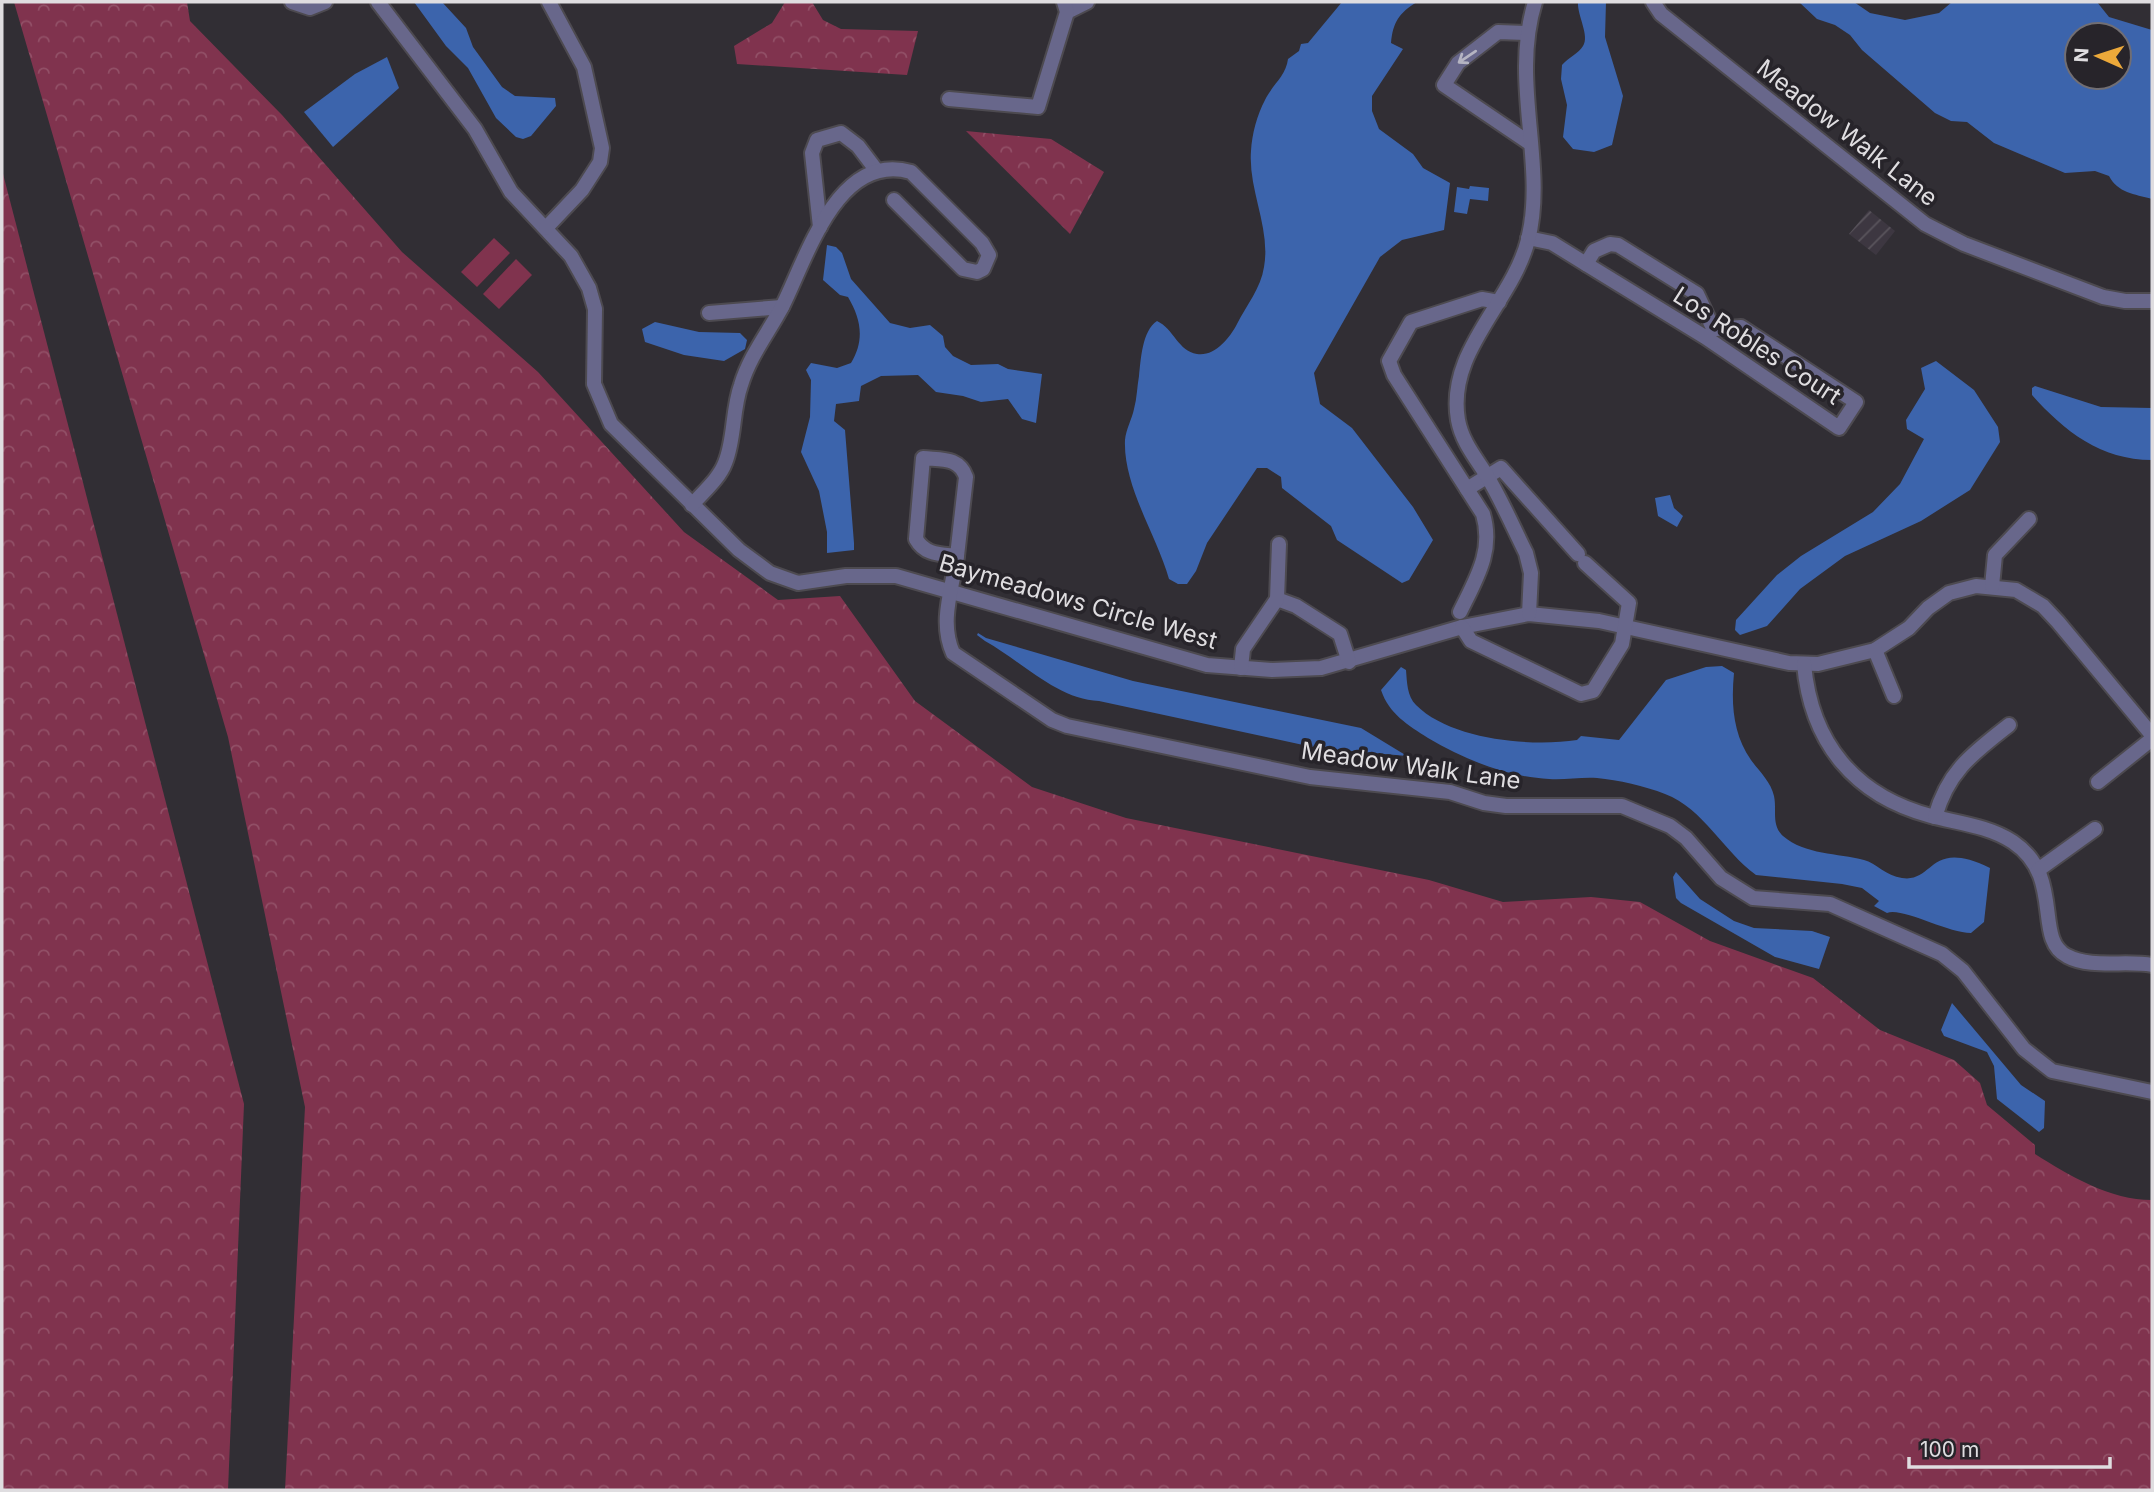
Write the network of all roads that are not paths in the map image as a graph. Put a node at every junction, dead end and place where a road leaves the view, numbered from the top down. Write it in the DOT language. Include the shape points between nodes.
graph roads {
  1 [pos="292,2"];
  2 [pos="325,2"];
  3 [pos="378,2"];
  4 [pos="549,2"];
  5 [pos="1087,2"];
  6 [pos="1535,2"];
  7 [pos="1653,2"];
  8 [pos="1066,7"];
  9 [pos="1526,33"];
  10 [pos="949,99"];
  11 [pos="1528,142"];
  12 [pos="877,171"];
  13 [pos="894,200"];
  14 [pos="820,227"];
  15 [pos="545,228"];
  16 [pos="1528,238"];
  17 [pos="1586,264"];
  18 [pos="2152,300"];
  19 [pos="1499,302"];
  20 [pos="782,307"];
  21 [pos="709,313"];
  22 [pos="1487,476"];
  23 [pos="1467,489"];
  24 [pos="692,505"];
  25 [pos="2029,519"];
  26 [pos="1279,544"];
  27 [pos="957,556"];
  28 [pos="1992,586"];
  29 [pos="952,590"];
  30 [pos="1277,599"];
  31 [pos="1460,612"];
  32 [pos="1529,614"];
  33 [pos="1462,627"];
  34 [pos="1626,628"];
  35 [pos="1875,650"];
  36 [pos="1349,662"];
  37 [pos="1804,664"];
  38 [pos="1241,668"];
  39 [pos="1894,696"];
  40 [pos="2009,725"];
  41 [pos="2152,737"];
  42 [pos="2098,782"];
  43 [pos="1935,817"];
  44 [pos="2095,829"];
  45 [pos="2038,870"];
  46 [pos="2152,965"];
  47 [pos="2152,1091"];
  1 -- 2 [label="street" via="310,8"];
  3 -- 15 [label="street, Baymeadows Circle West" via="475,129 511,192"];
  4 -- 15 [label="street" via="584,67 602,148 600,162 582,190"];
  5 -- 8 [label="street"];
  6 -- 9 [label="street"];
  7 -- 18 [label="street, Meadow Walk Lane" via="1661,14 1925,224 1964,244 2103,297"];
  8 -- 10 [label="street" via="1038,107"];
  9 -- 11 [label="street"];
  9 -- 11 [label="street, one-way" via="1498,32 1458,63 1444,85"];
  11 -- 16 [label="street" via="1533,204"];
  12 -- 13 [label="street" via="898,168 911,172 982,243 989,255 984,268 977,272 963,269"];
  12 -- 14 [label="street" via="839,198"];
  12 -- 14 [label="street" via="859,146 841,133 817,140 812,153"];
  14 -- 20 [label="street"];
  15 -- 24 [label="street, Baymeadows Circle West" via="571,256 589,288 595,309 594,384 606,416"];
  16 -- 17 [label="street, Los Robles Court" via="1552,243"];
  16 -- 19 [label="street"];
  17 -- 17 [label="street, Los Robles Court" via="1839,428 1856,402 1741,327 1716,329 1697,294 1618,244 1602,246"];
  19 -- 22 [label="street" via="1465,359 1457,390 1462,435"];
  19 -- 23 [label="street" via="1482,299 1411,322 1389,361"];
  20 -- 21 [label="street"];
  20 -- 24 [label="street" via="752,355 741,384 724,467"];
  22 -- 23 [label="street"];
  22 -- 32 [label="street" via="1526,553 1531,573"];
  22 -- 34 [label="street" via="1501,468 1581,559 1629,603"];
  23 -- 31 [label="street" via="1483,514 1488,545"];
  24 -- 29 [label="street, Baymeadows Circle West" via="739,550 782,579 813,582 884,575"];
  25 -- 28 [label="street" via="1996,555"];
  26 -- 30 [label="street"];
  27 -- 27 [label="street, Meadow Walk Lane" via="966,477 954,461 923,458 916,539 929,552"];
  27 -- 29 [label="street, Meadow Walk Lane"];
  28 -- 35 [label="street, Baymeadows Circle West" via="1949,593"];
  28 -- 41 [label="street" via="2016,590 2043,606"];
  29 -- 38 [label="street, Baymeadows Circle West" via="1207,665"];
  29 -- 47 [label="street, Meadow Walk Lane" via="945,629 953,653 1052,720 1310,777 1450,792 1506,806 1622,806 1670,827 1721,878 1753,898 1830,904 1942,954 1963,971 2024,1049 2052,1071"];
  30 -- 36 [label="street" via="1340,634"];
  30 -- 38 [label="street" via="1243,649"];
  32 -- 33 [label="street, Baymeadows Circle West"];
  32 -- 34 [label="street, Baymeadows Circle West"];
  33 -- 34 [label="street" via="1471,641 1581,694 1593,691"];
  33 -- 36 [label="street, Baymeadows Circle West"];
  34 -- 37 [label="street, Baymeadows Circle West"];
  35 -- 37 [label="street, Baymeadows Circle West" via="1835,662"];
  35 -- 39 [label="street"];
  36 -- 38 [label="street, Baymeadows Circle West" via="1297,670"];
  37 -- 43 [label="street" via="1813,713 1846,767 1889,803"];
  40 -- 43 [label="street" via="1960,765 1947,782"];
  41 -- 42 [label="street"];
  43 -- 45 [label="street" via="1995,833 2024,851"];
  44 -- 45 [label="street"];
  45 -- 46 [label="street" via="2046,891 2049,931 2059,951 2081,961"];
}
